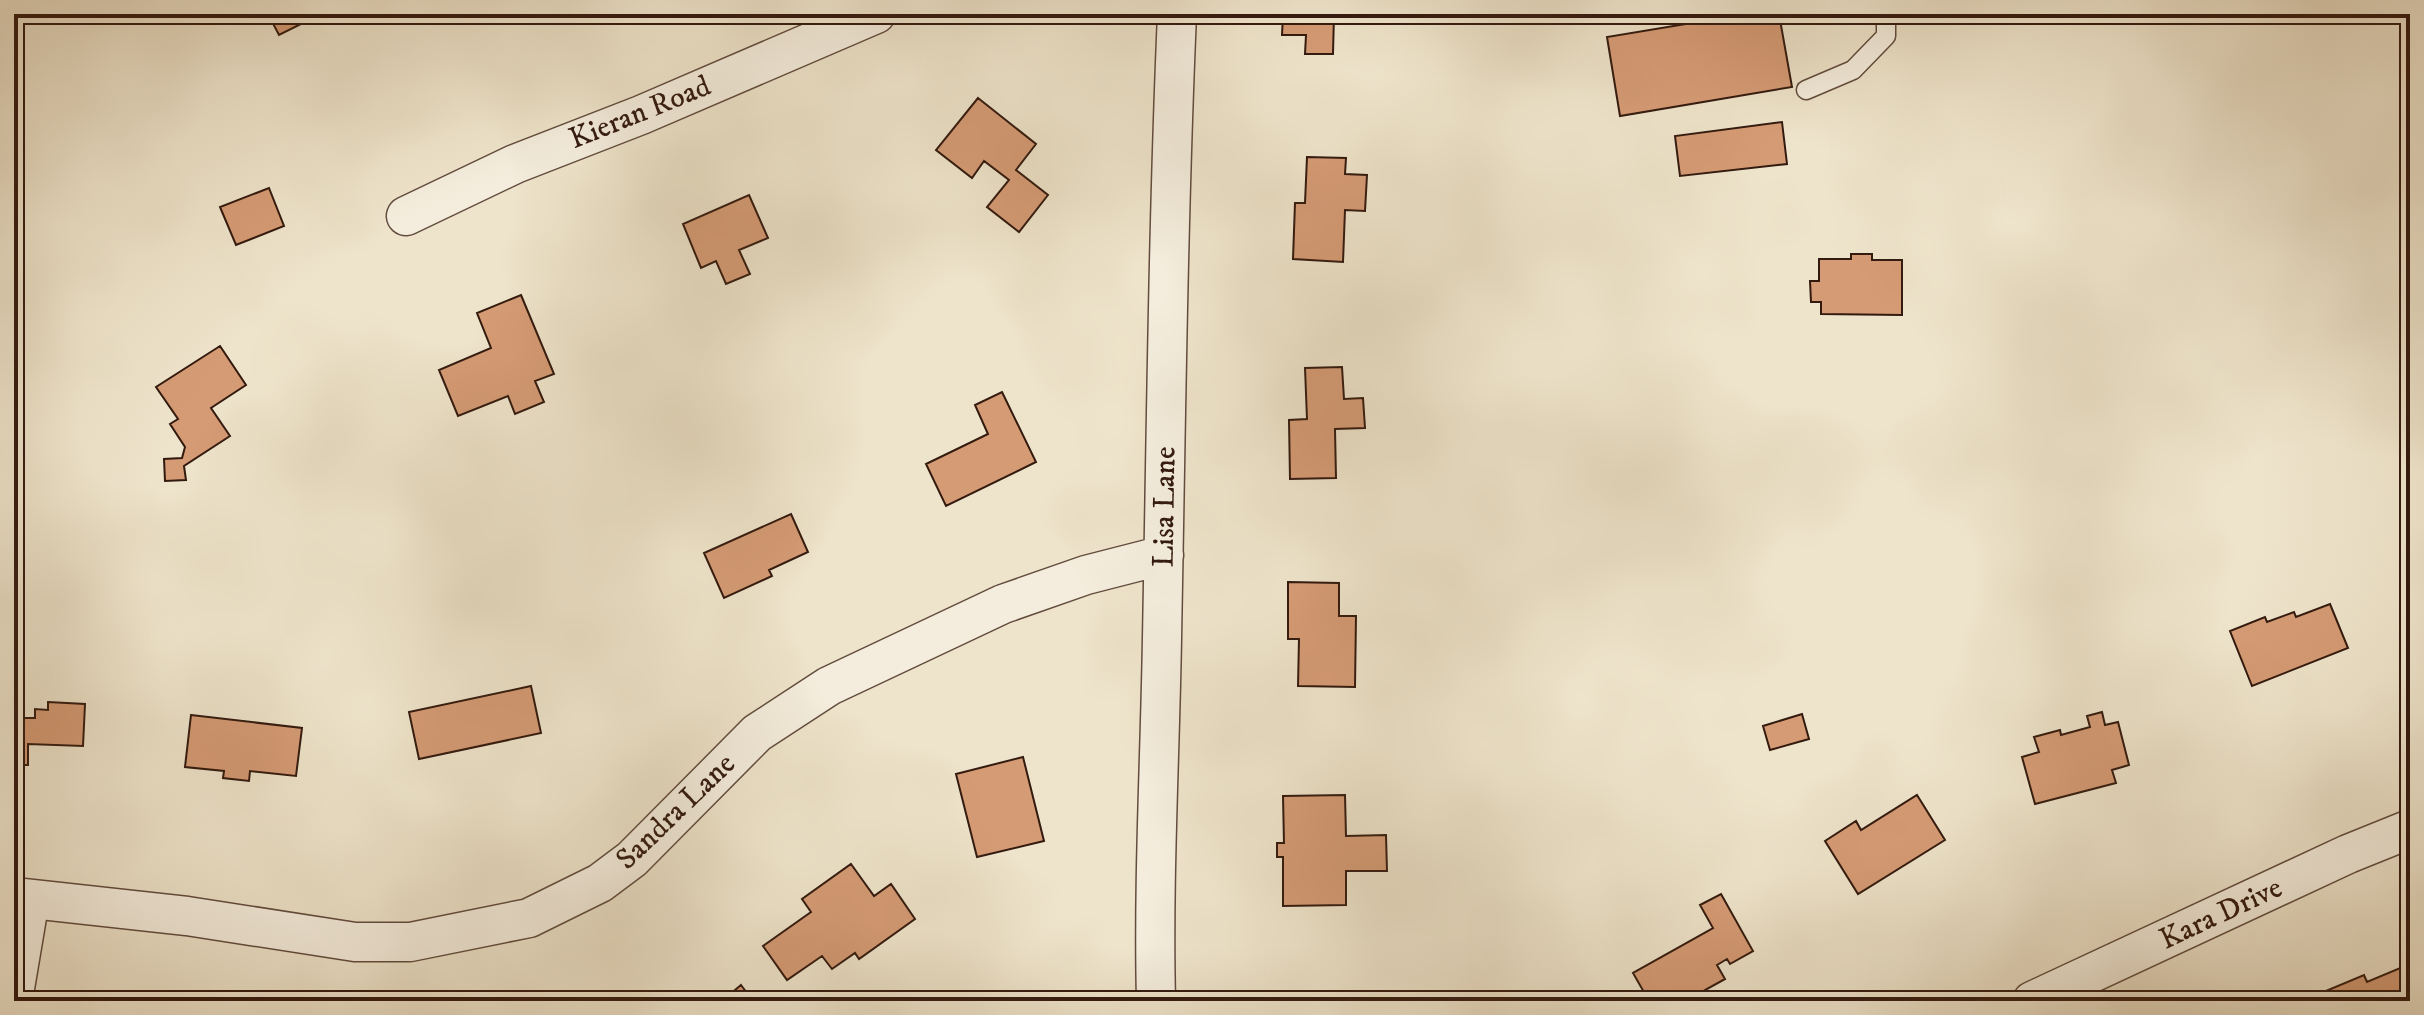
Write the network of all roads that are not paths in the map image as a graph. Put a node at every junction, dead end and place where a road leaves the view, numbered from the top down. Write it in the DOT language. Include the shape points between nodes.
graph roads {
  1 [pos="876,14"];
  2 [pos="1177,14"];
  3 [pos="1886,14"];
  4 [pos="1806,90"];
  5 [pos="406,216"];
  6 [pos="1164,555"];
  7 [pos="2410,829"];
  8 [pos="22,898"];
  9 [pos="14,994"];
  10 [pos="1156,1001"];
  11 [pos="2032,1001"];
  1 -- 5 [label="street, Kieran Road" via="515,164"];
  2 -- 6 [label="street, Lisa Lane"];
  3 -- 4 [label="lane" via="1886,36 1853,70"];
  6 -- 8 [label="street, Sandra Lane" via="1003,604 829,686 757,733 632,859 600,883 529,918 410,942 355,942"];
  6 -- 10 [label="street, Lisa Lane" via="1155,823"];
  7 -- 11 [label="street, Kara Drive"];
  8 -- 9 [label="street"];
}
